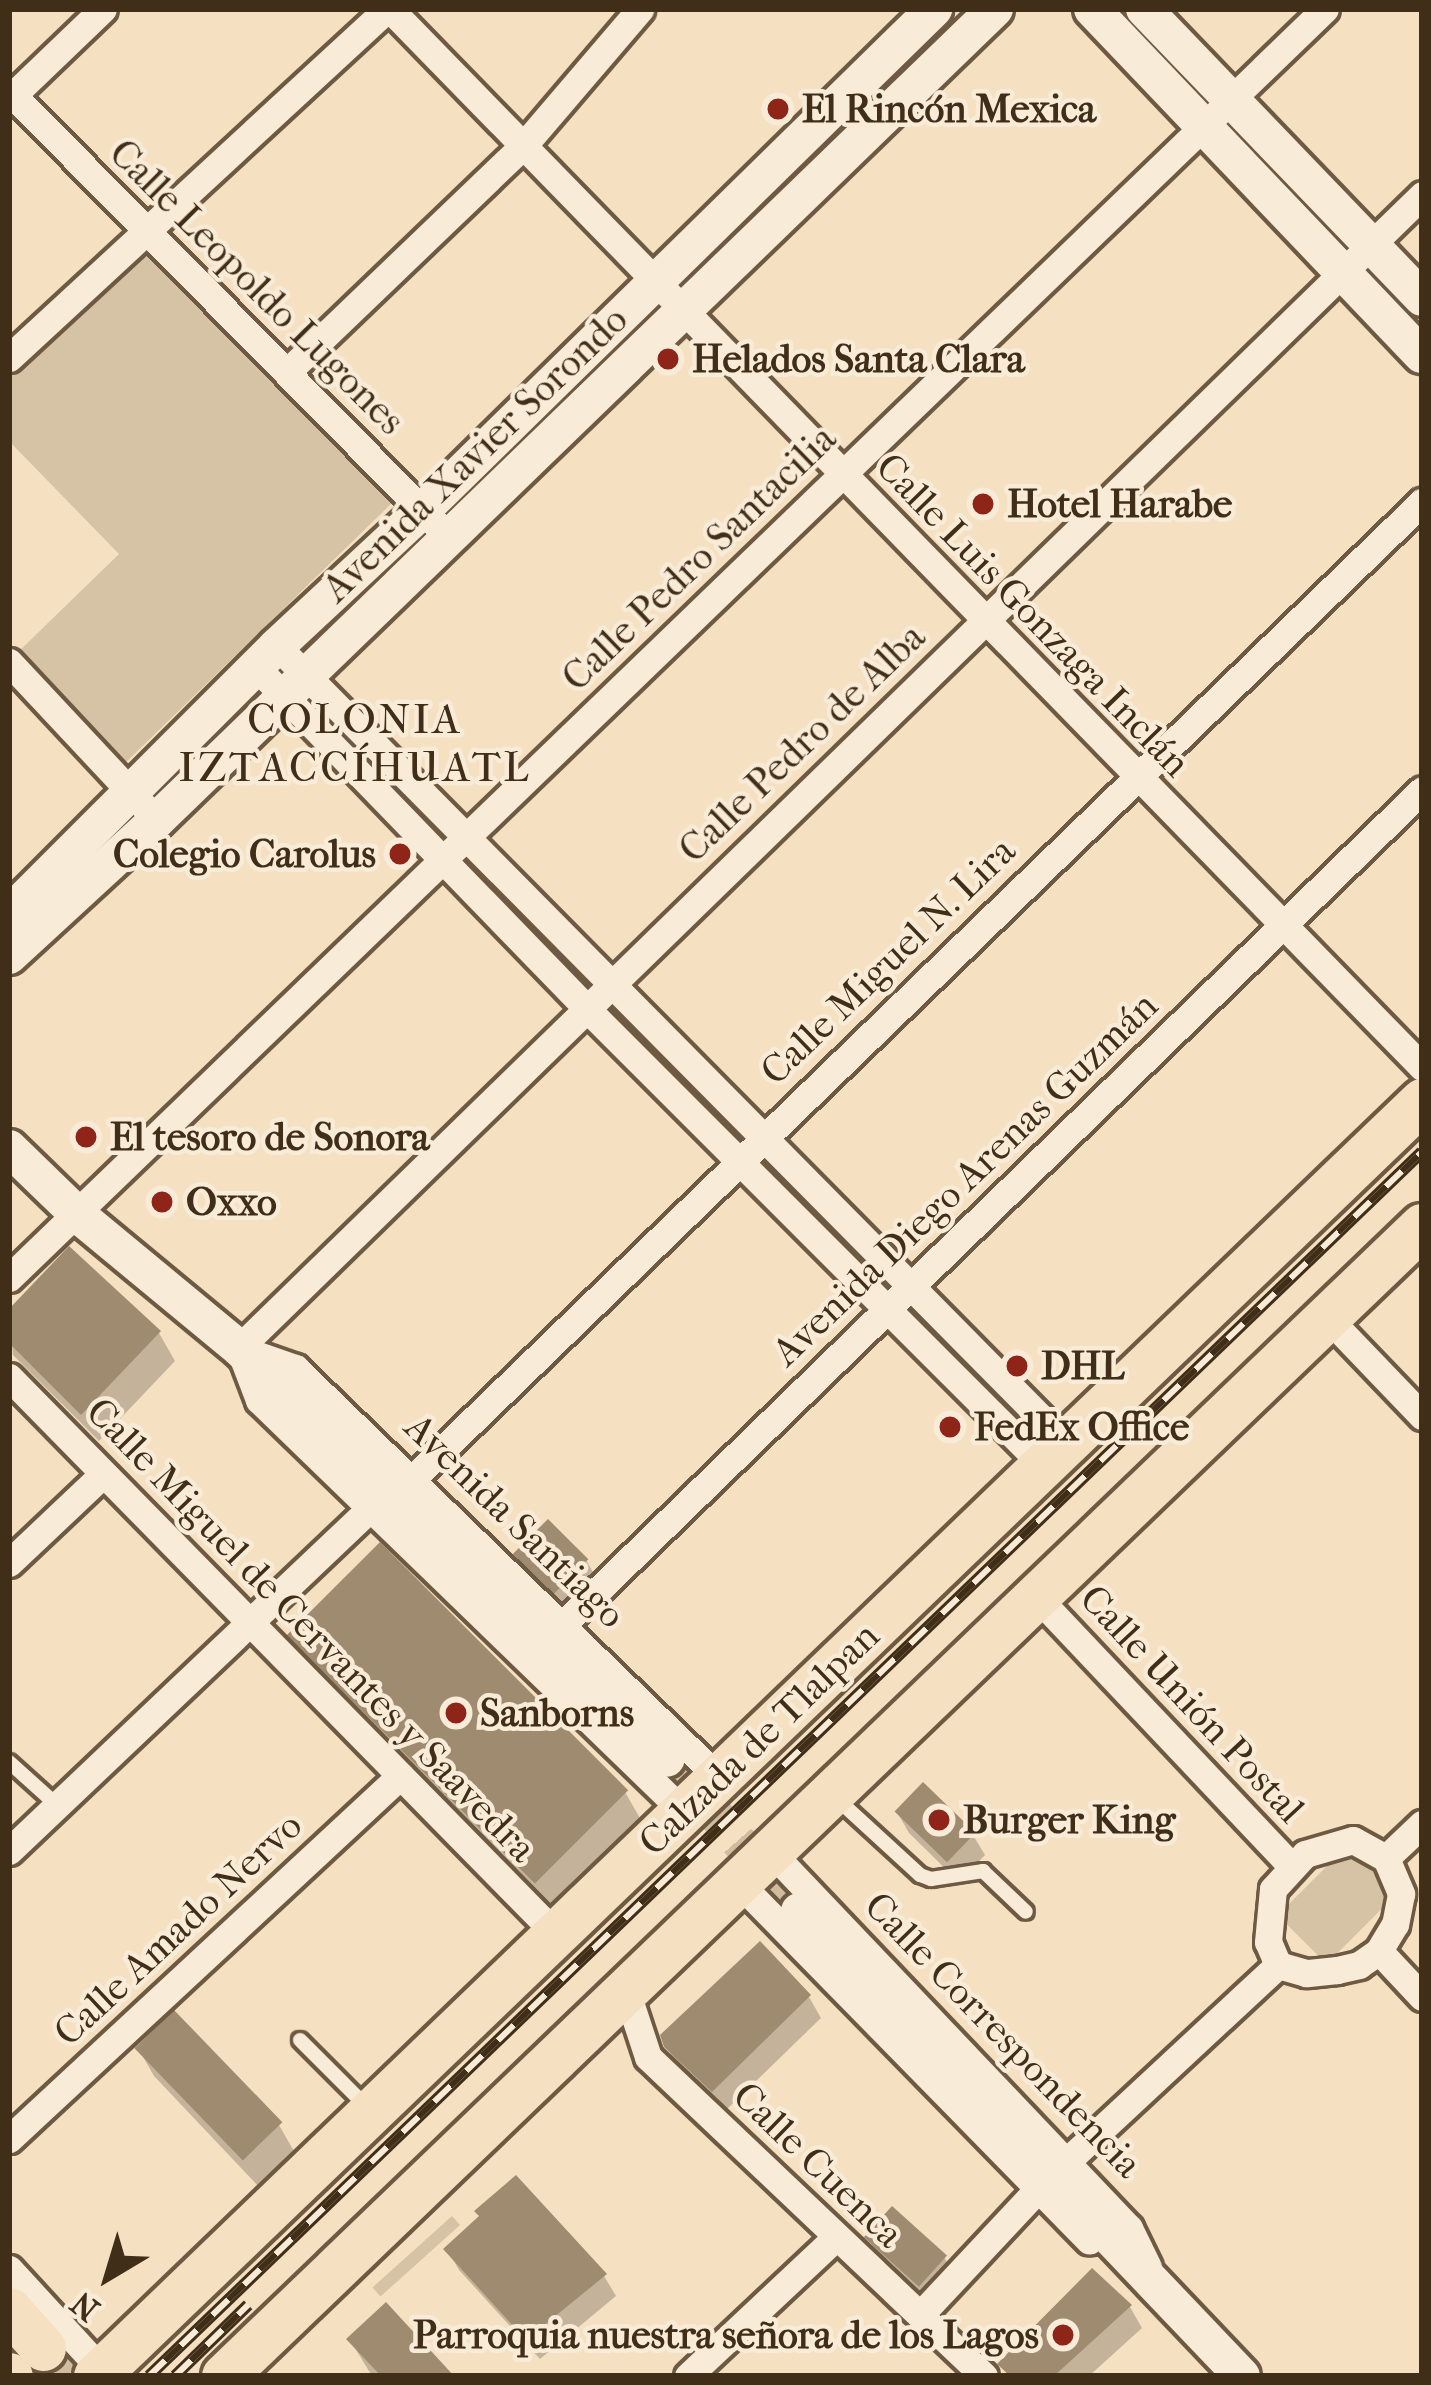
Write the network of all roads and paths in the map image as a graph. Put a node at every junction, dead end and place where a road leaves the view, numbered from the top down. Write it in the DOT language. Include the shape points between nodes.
graph roads {
  1 [pos="103,9"];
  2 [pos="389,9"];
  3 [pos="640,9"];
  4 [pos="934,9"];
  5 [pos="994,9"];
  6 [pos="1092,9"];
  7 [pos="1144,9"];
  8 [pos="1325,9"];
  9 [pos="10,95"];
  10 [pos="1231,98"];
  11 [pos="1202,126"];
  12 [pos="524,145"];
  13 [pos="1422,195"];
  14 [pos="146,230"];
  15 [pos="1370,244"];
  16 [pos="1342,271"];
  17 [pos="657,281"];
  18 [pos="1422,298"];
  19 [pos="685,310"];
  20 [pos="1422,355"];
  21 [pos="9,358"];
  22 [pos="286,372"];
  23 [pos="841,474"];
  24 [pos="1422,502"];
  25 [pos="423,510"];
  26 [pos="448,538"];
  27 [pos="983,622"];
  28 [pos="267,656"];
  29 [pos="9,662"];
  30 [pos="295,684"];
  31 [pos="1137,776"];
  32 [pos="1422,790"];
  33 [pos="144,807"];
  34 [pos="468,838"];
  35 [pos="446,859"];
  36 [pos="9,914"];
  37 [pos="1281,927"];
  38 [pos="9,956"];
  39 [pos="611,983"];
  40 [pos="586,1008"];
  41 [pos="1422,1067"];
  42 [pos="1422,1101"];
  43 [pos="761,1137"];
  44 [pos="9,1148"];
  45 [pos="739,1157"];
  46 [pos="77,1214"];
  47 [pos="1422,1226"];
  48 [pos="9,1278"];
  49 [pos="911,1286"];
  50 [pos="886,1309"];
  51 [pos="1328,1318"];
  52 [pos="239,1348"];
  53 [pos="9,1377"];
  54 [pos="1422,1416"];
  55 [pos="1053,1453"];
  56 [pos="103,1474"];
  57 [pos="411,1480"];
  58 [pos="370,1508"];
  59 [pos="9,1563"];
  60 [pos="1037,1597"];
  61 [pos="563,1624"];
  62 [pos="248,1625"];
  63 [pos="668,1759"];
  64 [pos="9,1762"];
  65 [pos="400,1776"];
  66 [pos="718,1777"];
  67 [pos="832,1795"];
  68 [pos="57,1805"];
  69 [pos="684,1812"];
  70 [pos="1422,1824"];
  71 [pos="9,1851"];
  72 [pos="1386,1858"];
  73 [pos="1291,1864"];
  74 [pos="756,1868"];
  75 [pos="799,1911"];
  76 [pos="1026,1912"];
  77 [pos="558,1936"];
  78 [pos="1379,1951"];
  79 [pos="1278,1965"];
  80 [pos="627,1993"];
  81 [pos="1422,1997"];
  82 [pos="300,2040"];
  83 [pos="373,2113"];
  84 [pos="9,2140"];
  85 [pos="1066,2162"];
  86 [pos="1038,2189"];
  87 [pos="836,2237"];
  88 [pos="9,2270"];
  89 [pos="1158,2287"];
  90 [pos="9,2310"];
  91 [pos="920,2315"];
  92 [pos="21,2366"];
  93 [pos="99,2373"];
  94 [pos="224,2376"];
  95 [pos="688,2376"];
  96 [pos="984,2376"];
  97 [pos="1243,2376"];
  1 -- 9 [label="street"];
  2 -- 12 [label="street, Calle Luis Gonzaga Inclán"];
  2 -- 14 [label="street"];
  3 -- 12 [label="street"];
  4 -- 17 [label="street, Avenida Xavier Sorondo"];
  5 -- 19 [label="street, Avenida Xavier Sorondo"];
  6 -- 11 [label="street"];
  7 -- 10 [label="street"];
  8 -- 10 [label="street, Calle Pedro Santacilia"];
  9 -- 14 [label="street, Calle Leopoldo Lugones"];
  10 -- 11 [label="street, Calle Pedro Santacilia"];
  10 -- 15 [label="street"];
  11 -- 16 [label="street"];
  11 -- 23 [label="street, Calle Pedro Santacilia"];
  12 -- 17 [label="street, Calle Luis Gonzaga Inclán"];
  12 -- 22 [label="street"];
  13 -- 15 [label="street, Calle Pedro de Alba"];
  14 -- 21 [label="street"];
  14 -- 22 [label="street, Calle Leopoldo Lugones"];
  15 -- 16 [label="street, Calle Pedro de Alba"];
  15 -- 18 [label="street"];
  16 -- 20 [label="street"];
  16 -- 27 [label="street, Calle Pedro de Alba"];
  17 -- 19 [label="street, Calle Luis Gonzaga Inclán"];
  17 -- 25 [label="street, Avenida Xavier Sorondo"];
  19 -- 23 [label="street, Calle Luis Gonzaga Inclán"];
  19 -- 26 [label="street, Avenida Xavier Sorondo"];
  22 -- 25 [label="street, Calle Leopoldo Lugones"];
  23 -- 27 [label="street, Calle Luis Gonzaga Inclán"];
  23 -- 34 [label="street, Calle Pedro Santacilia"];
  24 -- 31 [label="street, Calle Miguel N. Lira"];
  25 -- 26 [label="street, Calle Leopoldo Lugones"];
  25 -- 28 [label="street, Avenida Xavier Sorondo"];
  26 -- 30 [label="street, Avenida Xavier Sorondo"];
  27 -- 31 [label="street, Calle Luis Gonzaga Inclán"];
  27 -- 39 [label="street, Calle Pedro de Alba"];
  28 -- 30 [label="street"];
  28 -- 33 [label="street, Avenida Xavier Sorondo"];
  29 -- 33 [label="street"];
  30 -- 33 [label="street, Avenida Xavier Sorondo"];
  30 -- 34 [label="street"];
  30 -- 35 [label="street"];
  31 -- 37 [label="street, Calle Luis Gonzaga Inclán"];
  31 -- 43 [label="street, Calle Miguel N. Lira"];
  32 -- 37 [label="street, Avenida Diego Arenas Guzmán"];
  33 -- 36 [label="street, Avenida Xavier Sorondo"];
  33 -- 38 [label="street, Avenida Xavier Sorondo"];
  34 -- 35 [label="street, Calle Pedro Santacilia"];
  34 -- 39 [label="street"];
  35 -- 40 [label="street"];
  35 -- 46 [label="street, Calle Pedro Santacilia"];
  37 -- 41 [label="street, Calle Luis Gonzaga Inclán"];
  37 -- 49 [label="street, Avenida Diego Arenas Guzmán"];
  39 -- 40 [label="street, Calle Pedro de Alba"];
  39 -- 43 [label="street"];
  40 -- 45 [label="street"];
  40 -- 52 [label="street, Calle Pedro de Alba"];
  42 -- 55 [label="main road, Calzada de Tlalpan"];
  43 -- 45 [label="street, Calle Miguel N. Lira"];
  43 -- 49 [label="street"];
  44 -- 46 [label="street, Avenida Santiago"];
  45 -- 50 [label="street"];
  45 -- 57 [label="street, Calle Miguel N. Lira"];
  46 -- 48 [label="street, Calle Pedro Santacilia"];
  46 -- 52 [label="street, Avenida Santiago"];
  47 -- 51 [label="main road"];
  49 -- 50 [label="street, Avenida Diego Arenas Guzmán"];
  49 -- 55 [label="street"];
  50 -- 55 [label="street"];
  50 -- 61 [label="street, Avenida Diego Arenas Guzmán"];
  51 -- 54 [label="street"];
  51 -- 60 [label="main road"];
  52 -- 57 [label="street, Avenida Santiago" via="295,1368"];
  52 -- 58 [label="street, Avenida Santiago" via="260,1400"];
  52 -- 63 [label="street, Avenida Santiago"];
  53 -- 56 [label="street, Calle Miguel de Cervantes y Saavedra"];
  55 -- 66 [label="main road, Calzada de Tlalpan"];
  56 -- 59 [label="street"];
  56 -- 62 [label="street, Calle Miguel de Cervantes y Saavedra"];
  57 -- 61 [label="street, Avenida Santiago"];
  58 -- 62 [label="street"];
  58 -- 69 [label="street, Avenida Santiago"];
  60 -- 67 [label="main road"];
  60 -- 73 [label="street, Calle Unión Postal"];
  61 -- 66 [label="street, Avenida Santiago"];
  62 -- 65 [label="street, Calle Miguel de Cervantes y Saavedra"];
  62 -- 68 [label="street"];
  64 -- 68 [label="lane"];
  65 -- 77 [label="street, Calle Miguel de Cervantes y Saavedra"];
  65 -- 84 [label="street, Calle Amado Nervo"];
  66 -- 69 [label="main road, Calzada de Tlalpan"];
  67 -- 74 [label="main road"];
  67 -- 76 [label="lane" via="920,1875 983,1870"];
  68 -- 71 [label="street"];
  69 -- 77 [label="main road, Calzada de Tlalpan"];
  70 -- 72 [label="street"];
  72 -- 73 [label="street" via="1353,1840"];
  72 -- 78 [label="street" via="1402,1894"];
  73 -- 79 [label="street" via="1273,1889 1268,1915"];
  74 -- 80 [label="main road"];
  74 -- 85 [label="street, Calle Correspondencia"];
  74 -- 86 [label="street, Calle Correspondencia"];
  75 -- 89 [label="street, Calle Correspondencia"];
  77 -- 83 [label="main road, Calzada de Tlalpan"];
  78 -- 79 [label="street" via="1337,1970"];
  78 -- 81 [label="street"];
  79 -- 85 [label="street"];
  80 -- 87 [label="street, Calle Cuenca" via="648,2057"];
  80 -- 94 [label="main road"];
  82 -- 83 [label="lane"];
  83 -- 93 [label="main road, Calzada de Tlalpan"];
  85 -- 89 [label="street, Calle Correspondencia" via="1129,2228"];
  86 -- 89 [label="street, Calle Correspondencia" via="1103,2254"];
  86 -- 91 [label="street"];
  87 -- 91 [label="street, Calle Cuenca"];
  87 -- 95 [label="street"];
  88 -- 93 [label="street"];
  89 -- 97 [label="street, Calle Correspondencia"];
  90 -- 92 [label="main road"];
  91 -- 96 [label="street, Calle Cuenca"];
}
